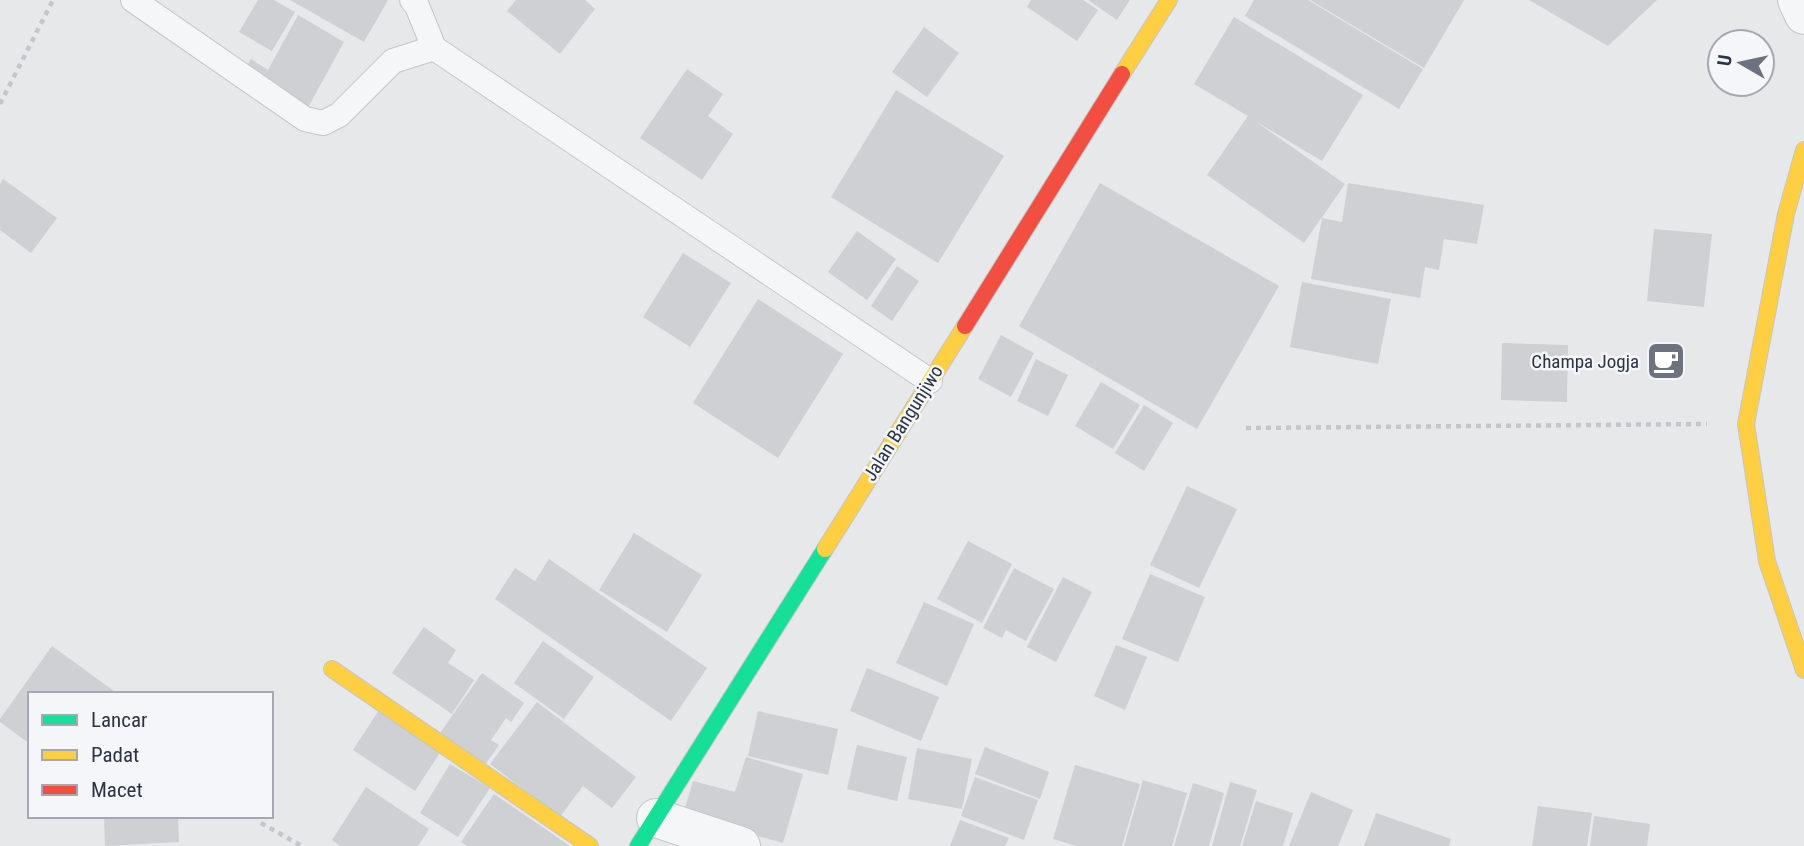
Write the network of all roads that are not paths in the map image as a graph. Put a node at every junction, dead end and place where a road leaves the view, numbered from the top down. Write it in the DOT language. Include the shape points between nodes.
graph roads {
  1 [pos="133,0"];
  2 [pos="412,0"];
  3 [pos="1169,0"];
  4 [pos="1797,0"];
  5 [pos="1804,15"];
  6 [pos="434,48"];
  7 [pos="1804,150"];
  8 [pos="930,381"];
  9 [pos="332,669"];
  10 [pos="1804,670"];
  11 [pos="647,832"];
  12 [pos="590,846"];
  13 [pos="741,846"];
  1 -- 6 [label="lane" via="304,119 323,122 339,115 393,61"];
  2 -- 6 [label="lane"];
  3 -- 8 [label="main road, Jalan Bangunjiwo"];
  4 -- 5 [label="street"];
  6 -- 8 [label="lane"];
  7 -- 10 [label="main road" via="1786,214 1746,424 1767,561"];
  8 -- 11 [label="main road, Jalan Bangunjiwo"];
  9 -- 12 [label="main road"];
  11 -- 13 [label="street"];
}
